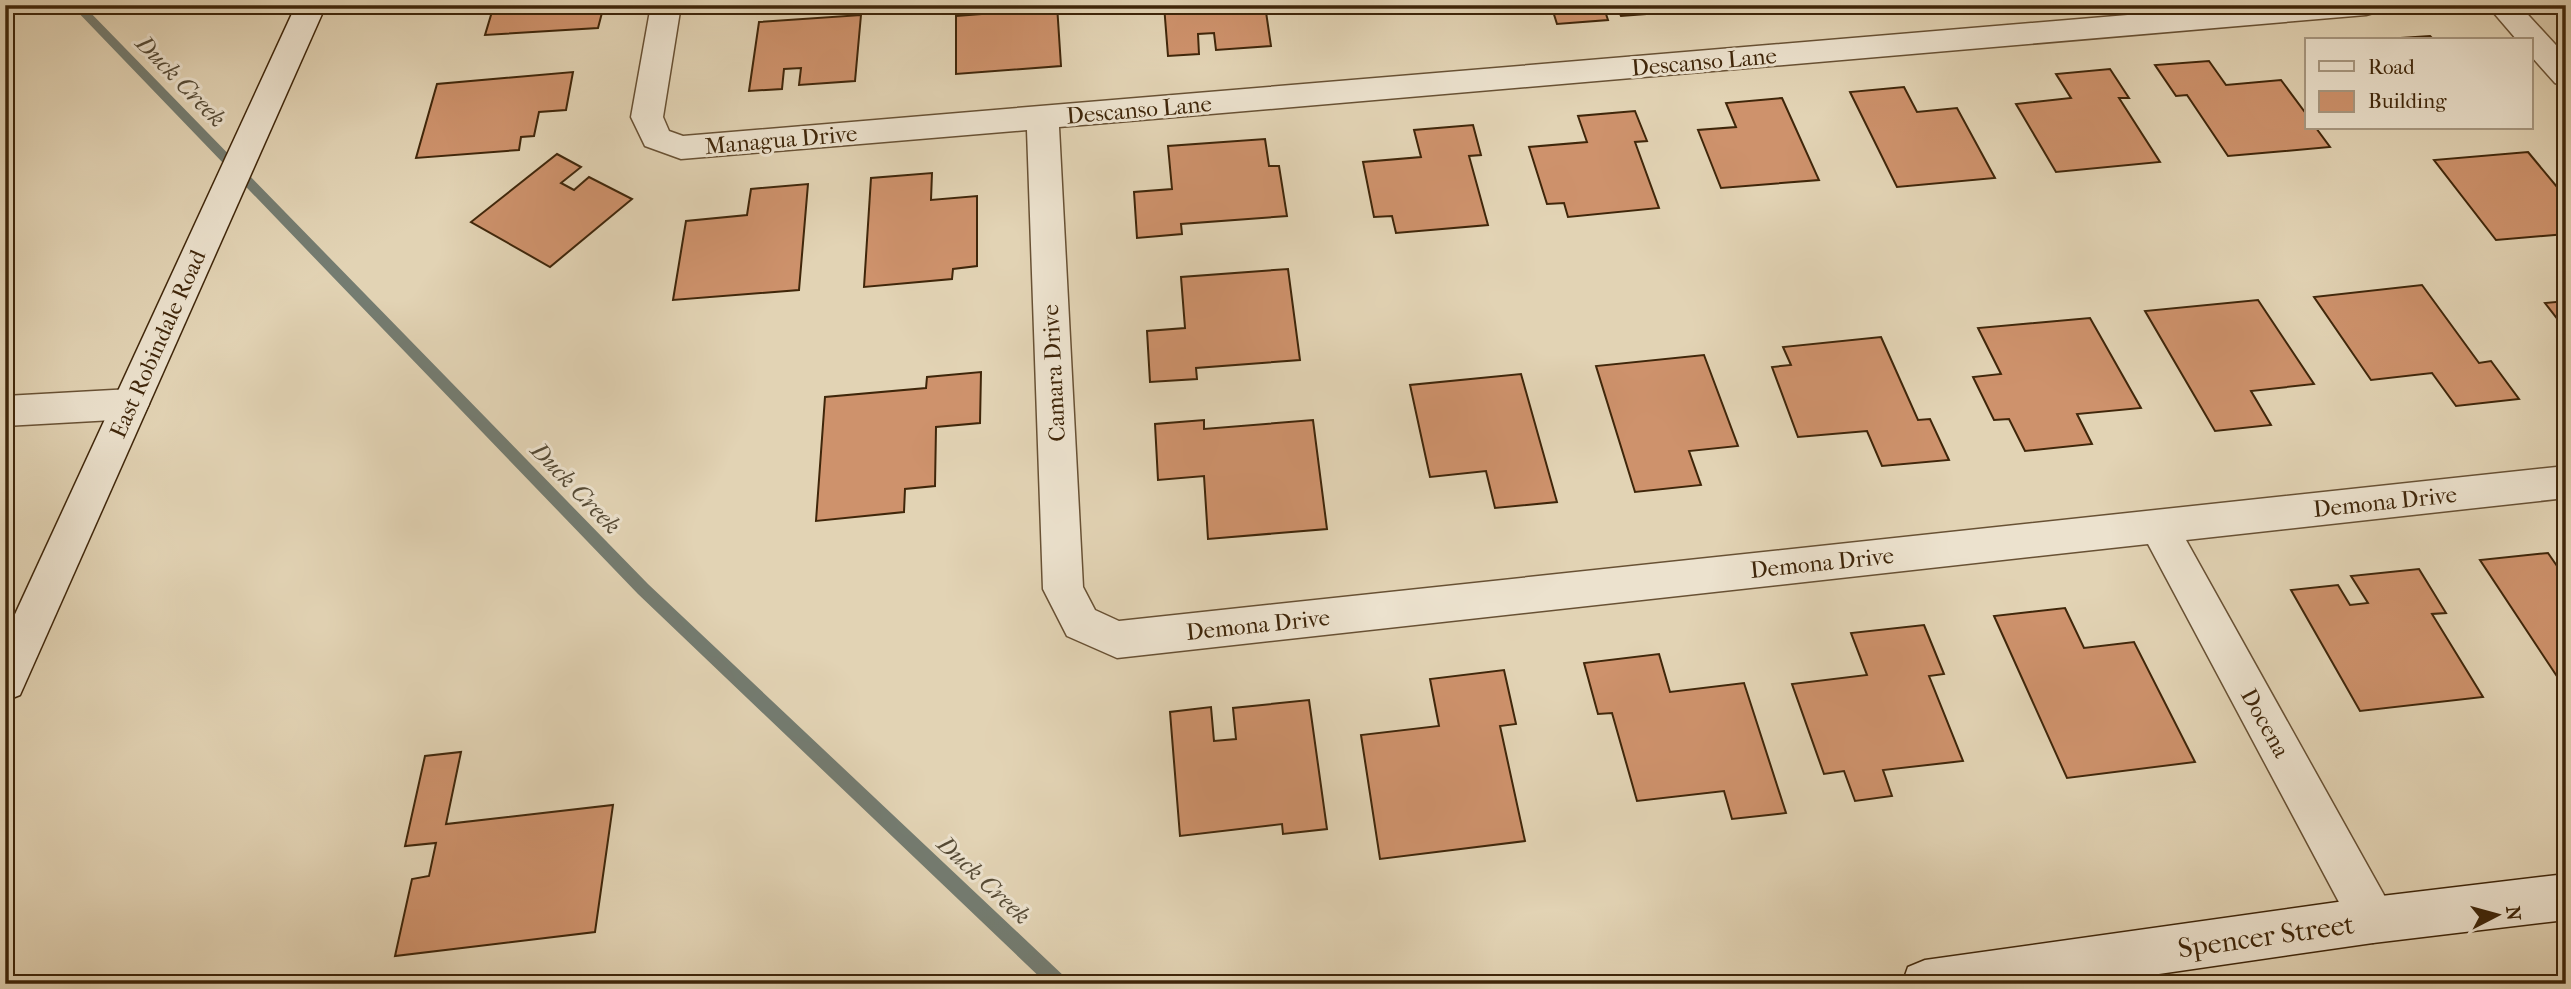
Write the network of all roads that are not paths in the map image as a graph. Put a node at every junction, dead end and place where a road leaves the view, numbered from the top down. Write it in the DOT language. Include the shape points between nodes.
graph roads {
  1 [pos="311,5"];
  2 [pos="666,5"];
  3 [pos="2366,5"];
  4 [pos="2502,5"];
  5 [pos="2532,38"];
  6 [pos="2532,38"];
  7 [pos="2566,76"];
  8 [pos="1043,118"];
  9 [pos="131,404"];
  10 [pos="5,411"];
  11 [pos="2566,482"];
  12 [pos="2158,526"];
  13 [pos="1081,623"];
  14 [pos="5,682"];
  15 [pos="2566,897"];
  16 [pos="2373,920"];
  17 [pos="1925,984"];
  1 -- 9 [label="street, East Robindale Road"];
  2 -- 8 [label="street, Managua Drive" via="647,117 656,138 681,148"];
  3 -- 8 [label="street, Descanso Lane"];
  4 -- 5 [label="street"];
  6 -- 7 [label="street"];
  8 -- 13 [label="street, Camara Drive" via="1063,589"];
  9 -- 10 [label="street"];
  9 -- 14 [label="street, East Robindale Road"];
  11 -- 12 [label="street, Demona Drive"];
  12 -- 13 [label="street, Demona Drive" via="1117,640"];
  12 -- 16 [label="street, Docena"];
  15 -- 16 [label="street, Spencer Street"];
  16 -- 17 [label="street, Spencer Street"];
}
